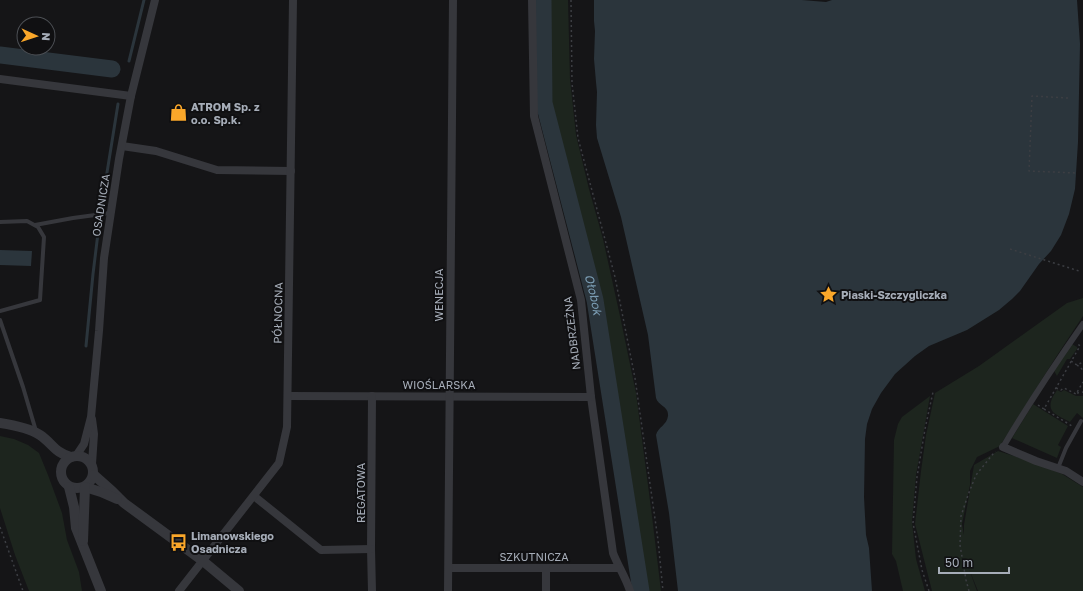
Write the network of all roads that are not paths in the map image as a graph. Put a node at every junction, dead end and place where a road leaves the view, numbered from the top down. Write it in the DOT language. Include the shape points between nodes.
graph roads {
  1 [pos="155,0"];
  2 [pos="294,0"];
  3 [pos="453,0"];
  4 [pos="532,0"];
  5 [pos="0,80"];
  6 [pos="131,96"];
  7 [pos="122,146"];
  8 [pos="291,171"];
  9 [pos="111,213"];
  10 [pos="0,222"];
  11 [pos="34,225"];
  12 [pos="0,311"];
  13 [pos="0,320"];
  14 [pos="1083,324"];
  15 [pos="288,396"];
  16 [pos="372,396"];
  17 [pos="449,397"];
  18 [pos="591,397"];
  19 [pos="91,416"];
  20 [pos="1082,420"];
  21 [pos="0,423"];
  22 [pos="37,433"];
  23 [pos="50,445"];
  24 [pos="1003,447"];
  25 [pos="74,457"];
  26 [pos="92,464"];
  27 [pos="1058,469"];
  28 [pos="61,474"];
  29 [pos="94,475"];
  30 [pos="1083,482"];
  31 [pos="69,487"];
  32 [pos="85,487"];
  33 [pos="254,496"];
  34 [pos="124,503"];
  35 [pos="83,545"];
  36 [pos="371,549"];
  37 [pos="203,561"];
  38 [pos="449,568"];
  39 [pos="546,568"];
  40 [pos="619,568"];
  41 [pos="102,591"];
  42 [pos="179,591"];
  43 [pos="239,591"];
  44 [pos="372,591"];
  45 [pos="448,591"];
  46 [pos="546,591"];
  47 [pos="630,591"];
  1 -- 6 [label="street, OSADNICZA"];
  2 -- 8 [label="street, PÓŁNOCNA"];
  3 -- 17 [label="street, WENECJA"];
  4 -- 18 [label="street, NADBRZEŻNA" via="534,116 581,300"];
  5 -- 6 [label="street"];
  6 -- 7 [label="street, OSADNICZA"];
  7 -- 8 [label="street" via="156,151 217,170"];
  7 -- 9 [label="street, OSADNICZA"];
  8 -- 15 [label="street, PÓŁNOCNA"];
  9 -- 11 [label="lane"];
  9 -- 19 [label="street, OSADNICZA" via="104,258"];
  10 -- 11 [label="lane" via="27,221"];
  11 -- 12 [label="lane" via="44,237 40,300"];
  13 -- 22 [label="lane"];
  14 -- 24 [label="street"];
  15 -- 16 [label="street, WIOŚLARSKA"];
  15 -- 33 [label="street, PÓŁNOCNA" via="287,427 279,463"];
  16 -- 17 [label="street, WIOŚLARSKA"];
  16 -- 36 [label="street, REGATOWA"];
  17 -- 18 [label="street, WIOŚLARSKA"];
  17 -- 38 [label="street, WENECJA"];
  18 -- 40 [label="street, NADBRZEŻNA" via="613,553"];
  19 -- 25 [label="street, OSADNICZA" via="84,444"];
  19 -- 26 [label="street, OSADNICZA" via="94,434"];
  20 -- 27 [label="lane" via="1066,448"];
  21 -- 22 [label="street"];
  22 -- 23 [label="street"];
  23 -- 25 [label="street" via="66,456"];
  23 -- 28 [label="street"];
  24 -- 27 [label="street"];
  25 -- 26 [label="street" via="84,457"];
  25 -- 28 [label="street" via="67,459 63,464"];
  26 -- 29 [label="street"];
  27 -- 30 [label="street"];
  28 -- 31 [label="street"];
  29 -- 32 [label="street"];
  29 -- 34 [label="street"];
  31 -- 32 [label="street"];
  31 -- 35 [label="street" via="76,528"];
  32 -- 34 [label="street"];
  32 -- 35 [label="street"];
  33 -- 36 [label="street" via="321,550"];
  33 -- 37 [label="street, PÓŁNOCNA"];
  34 -- 37 [label="street"];
  35 -- 41 [label="street"];
  36 -- 44 [label="street, REGATOWA"];
  37 -- 42 [label="street, PÓŁNOCNA"];
  37 -- 43 [label="street"];
  38 -- 39 [label="street, SZKUTNICZA"];
  38 -- 45 [label="street, WENECJA"];
  39 -- 40 [label="street, SZKUTNICZA"];
  39 -- 46 [label="street"];
  40 -- 47 [label="street, NADBRZEŻNA"];
}
